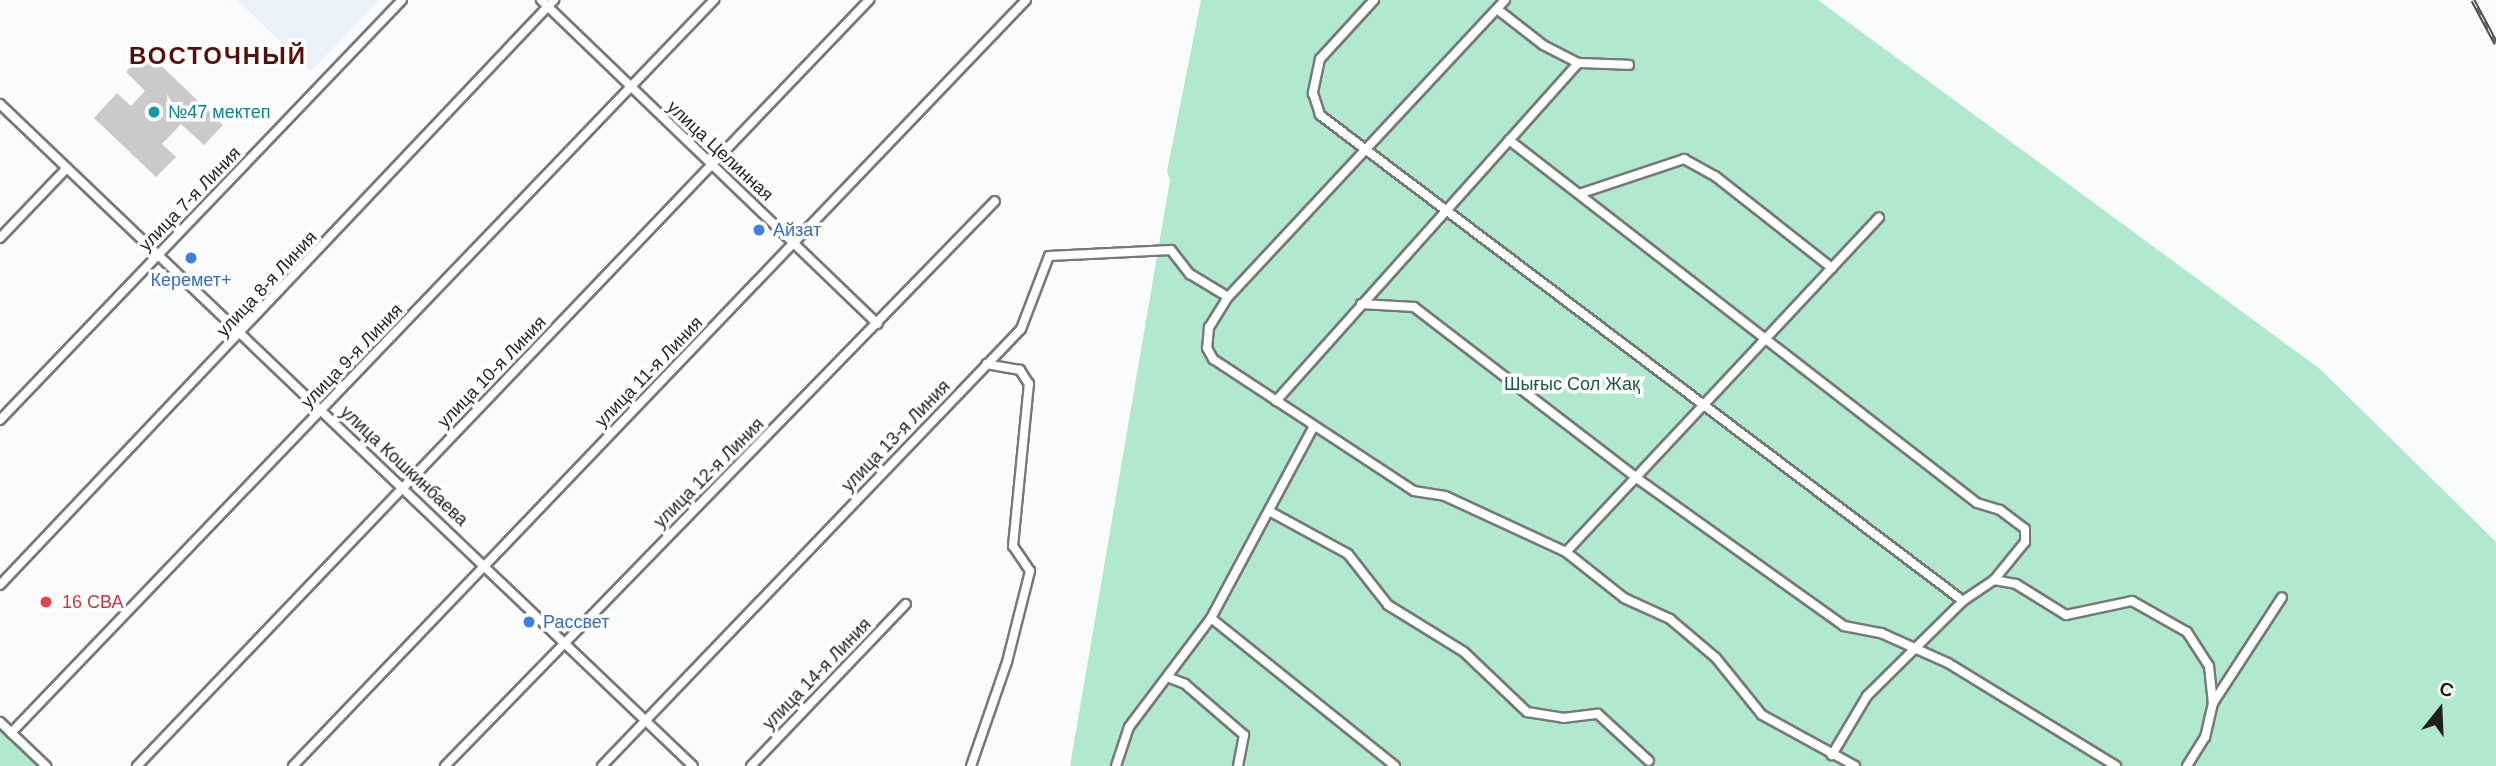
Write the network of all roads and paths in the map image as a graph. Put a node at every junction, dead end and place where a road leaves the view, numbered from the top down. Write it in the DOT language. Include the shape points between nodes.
graph roads {
  1 [pos="402,0"];
  2 [pos="715,0"];
  3 [pos="869,0"];
  4 [pos="1026,0"];
  5 [pos="1374,0"];
  6 [pos="1505,0"];
  7 [pos="547,2"];
  8 [pos="1497,9"];
  9 [pos="1578,63"];
  10 [pos="1629,65"];
  11 [pos="630,88"];
  12 [pos="0,104"];
  13 [pos="1509,140"];
  14 [pos="1366,150"];
  15 [pos="712,165"];
  16 [pos="67,169"];
  17 [pos="1579,194"];
  18 [pos="995,201"];
  19 [pos="1445,212"];
  20 [pos="1879,217"];
  21 [pos="0,239"];
  22 [pos="795,243"];
  23 [pos="158,255"];
  24 [pos="1832,268"];
  25 [pos="1228,297"];
  26 [pos="1361,304"];
  27 [pos="878,324"];
  28 [pos="242,334"];
  29 [pos="1767,338"];
  30 [pos="987,365"];
  31 [pos="1276,401"];
  32 [pos="1702,409"];
  33 [pos="322,410"];
  34 [pos="0,420"];
  35 [pos="1313,428"];
  36 [pos="1637,479"];
  37 [pos="403,487"];
  38 [pos="1269,511"];
  39 [pos="1566,552"];
  40 [pos="486,565"];
  41 [pos="1994,580"];
  42 [pos="0,586"];
  43 [pos="2282,597"];
  44 [pos="1964,601"];
  45 [pos="906,604"];
  46 [pos="1211,618"];
  47 [pos="566,641"];
  48 [pos="1915,649"];
  49 [pos="1167,677"];
  50 [pos="2213,703"];
  51 [pos="645,720"];
  52 [pos="0,722"];
  53 [pos="11,733"];
  54 [pos="1832,755"];
  55 [pos="1649,761"];
  56 [pos="46,766"];
  57 [pos="137,766"];
  58 [pos="293,766"];
  59 [pos="445,766"];
  60 [pos="602,766"];
  61 [pos="693,766"];
  62 [pos="751,766"];
  63 [pos="971,766"];
  64 [pos="1116,766"];
  65 [pos="1238,766"];
  66 [pos="1395,766"];
  67 [pos="1855,766"];
  68 [pos="2116,766"];
  69 [pos="2187,766"];
  1 -- 23 [label="street, улица 7-я Линия"];
  2 -- 11 [label="street, улица 9-я Линия"];
  3 -- 15 [label="street, улица 10-я Линия"];
  4 -- 22 [label="street, улица 11-я Линия"];
  5 -- 14 [label="street" via="1320,59 1314,79 1320,115"];
  6 -- 8 [label="street"];
  7 -- 11 [label="street, улица Целинная"];
  7 -- 28 [label="street, улица 8-я Линия"];
  8 -- 9 [label="street" via="1543,45"];
  8 -- 14 [label="street"];
  9 -- 10 [label="street" via="1612,68"];
  9 -- 13 [label="street"];
  11 -- 15 [label="street, улица Целинная"];
  11 -- 33 [label="street, улица 9-я Линия"];
  12 -- 16 [label="street, улица Кошкинбаева"];
  13 -- 17 [label="street"];
  13 -- 19 [label="street"];
  14 -- 19 [label="street"];
  14 -- 25 [label="street"];
  15 -- 22 [label="street, улица Целинная"];
  15 -- 37 [label="street, улица 10-я Линия"];
  16 -- 21 [label="street"];
  16 -- 23 [label="street, улица Кошкинбаева"];
  17 -- 24 [label="street" via="1684,159 1715,176"];
  17 -- 29 [label="street"];
  18 -- 27 [label="street, улица 12-я Линия"];
  19 -- 26 [label="street"];
  19 -- 32 [label="street"];
  20 -- 24 [label="street"];
  22 -- 27 [label="street, улица Целинная"];
  22 -- 40 [label="street, улица 11-я Линия"];
  23 -- 28 [label="street, улица Кошкинбаева"];
  23 -- 34 [label="street, улица 7-я Линия"];
  24 -- 29 [label="street"];
  25 -- 30 [label="street, улица 13-я Линия" via="1189,274 1171,250 1049,256 1025,323"];
  25 -- 31 [label="street" via="1209,327 1207,348 1213,359"];
  26 -- 31 [label="street"];
  26 -- 36 [label="street" via="1414,307"];
  27 -- 47 [label="street, улица 12-я Линия"];
  28 -- 33 [label="street, улица Кошкинбаева"];
  28 -- 42 [label="street, улица 8-я Линия"];
  29 -- 32 [label="street"];
  29 -- 41 [label="street" via="1977,503 2000,510 2025,529 2025,542"];
  30 -- 51 [label="street, улица 13-я Линия"];
  30 -- 63 [label="street" via="1020,370 1029,384 1013,546 1030,571 1007,662"];
  31 -- 35 [label="street"];
  32 -- 36 [label="street"];
  32 -- 44 [label="street"];
  33 -- 37 [label="street, улица Кошкинбаева"];
  33 -- 53 [label="street, улица 9-я Линия"];
  35 -- 38 [label="street"];
  35 -- 39 [label="street" via="1414,491 1445,496"];
  36 -- 39 [label="street"];
  36 -- 48 [label="street" via="1844,626 1881,633"];
  37 -- 40 [label="street, улица Кошкинбаева"];
  37 -- 57 [label="street, улица 10-я Линия"];
  38 -- 46 [label="street"];
  38 -- 55 [label="street" via="1348,554 1388,605 1464,652 1527,712 1563,719 1598,714"];
  39 -- 54 [label="street" via="1624,598 1679,627 1716,658 1762,715"];
  40 -- 47 [label="street, улица Кошкинбаева"];
  40 -- 58 [label="street, улица 11-я Линия"];
  41 -- 44 [label="street"];
  41 -- 50 [label="street" via="2016,584 2066,615 2132,601 2164,616 2187,632 2209,666"];
  43 -- 50 [label="street"];
  44 -- 48 [label="street"];
  45 -- 62 [label="street, улица 14-я Линия"];
  46 -- 49 [label="street"];
  46 -- 66 [label="street"];
  47 -- 51 [label="street, улица Кошкинбаева"];
  47 -- 59 [label="street, улица 12-я Линия"];
  48 -- 54 [label="street" via="1867,696"];
  48 -- 68 [label="street" via="1948,663"];
  49 -- 64 [label="street" via="1129,727"];
  49 -- 65 [label="street" via="1185,684 1244,735"];
  50 -- 69 [label="street" via="2205,737"];
  51 -- 60 [label="street, улица 13-я Линия"];
  51 -- 61 [label="street, улица Кошкинбаева"];
  52 -- 53 [label="street"];
  53 -- 56 [label="street"];
  54 -- 67 [label="street"];
}
